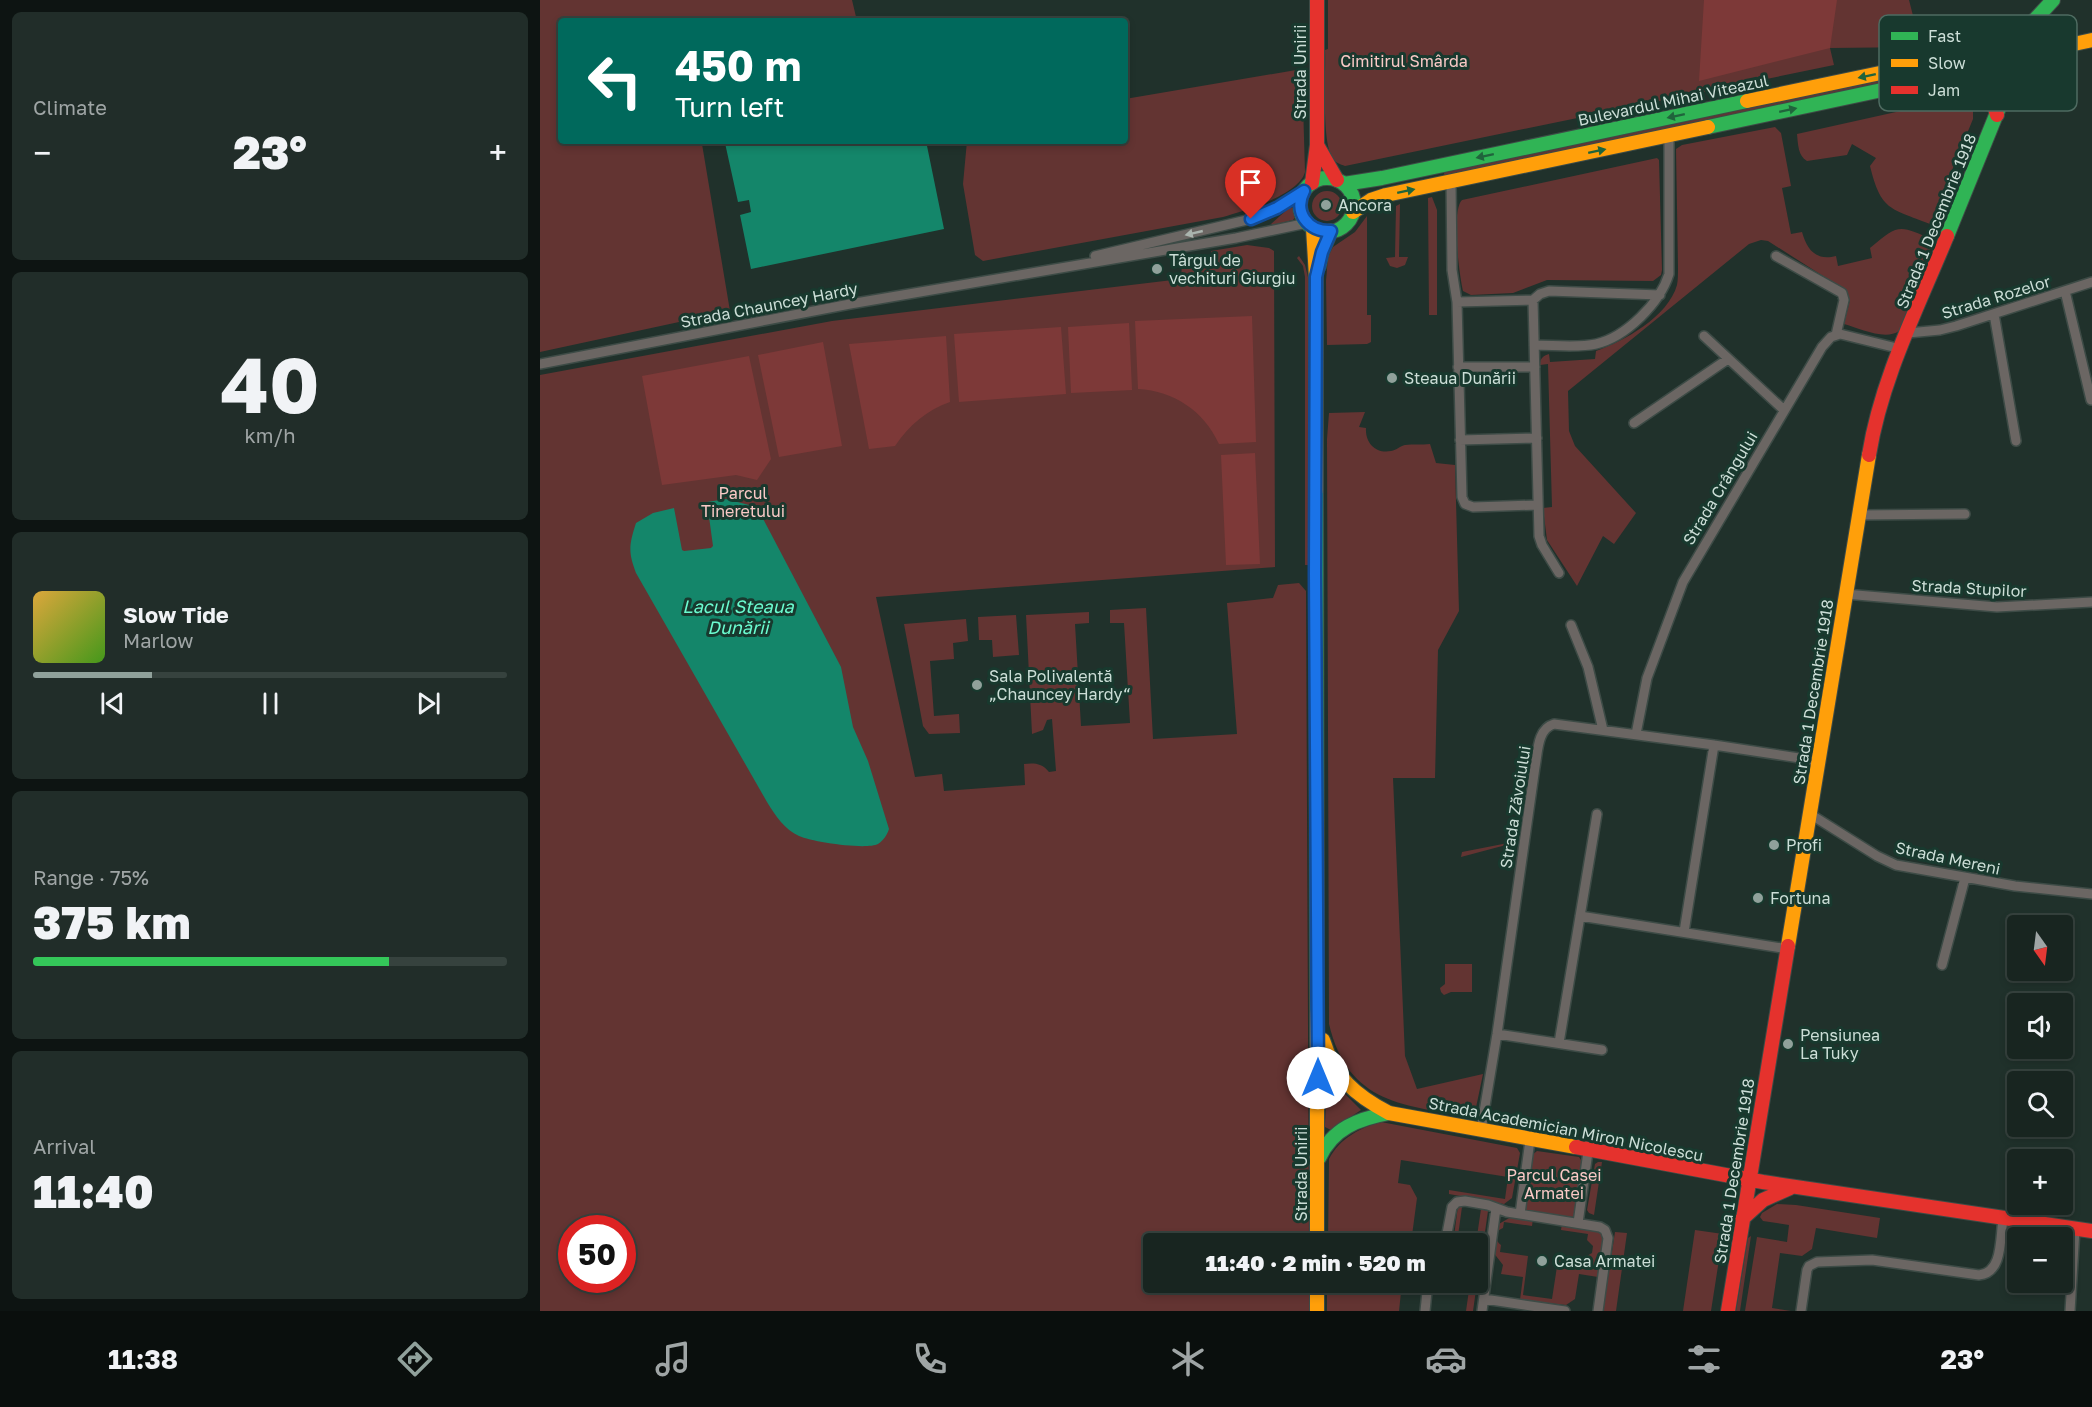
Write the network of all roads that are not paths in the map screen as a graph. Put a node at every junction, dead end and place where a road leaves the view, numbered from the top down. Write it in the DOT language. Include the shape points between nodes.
graph roads {
  1 [pos="1317,0"];
  2 [pos="2053,0"];
  3 [pos="2044,12"];
  4 [pos="2041,15"];
  5 [pos="2043,15"];
  6 [pos="2092,40"];
  7 [pos="2077,43"];
  8 [pos="1879,71"];
  9 [pos="1879,91"];
  10 [pos="1996,111"];
  11 [pos="1998,111"];
  12 [pos="1997,115"];
  13 [pos="1669,136"];
  14 [pos="1317,145"];
  15 [pos="1451,181"];
  16 [pos="1341,182"];
  17 [pos="1308,187"];
  18 [pos="1353,212"];
  19 [pos="1310,225"];
  20 [pos="1331,231"];
  21 [pos="1776,256"];
  22 [pos="1005,276"];
  23 [pos="1316,277"];
  24 [pos="2092,282"];
  25 [pos="2065,291"];
  26 [pos="1660,295"];
  27 [pos="1533,300"];
  28 [pos="1457,302"];
  29 [pos="1994,314"];
  30 [pos="1908,333"];
  31 [pos="1836,335"];
  32 [pos="1704,336"];
  33 [pos="1534,345"];
  34 [pos="1901,349"];
  35 [pos="1728,359"];
  36 [pos="540,364"];
  37 [pos="1458,367"];
  38 [pos="1535,367"];
  39 [pos="2091,400"];
  40 [pos="1784,410"];
  41 [pos="1634,423"];
  42 [pos="1537,438"];
  43 [pos="1460,440"];
  44 [pos="2016,441"];
  45 [pos="1538,506"];
  46 [pos="1965,514"];
  47 [pos="1858,516"];
  48 [pos="1559,573"];
  49 [pos="1845,594"];
  50 [pos="2092,602"];
  51 [pos="1571,625"];
  52 [pos="1603,730"];
  53 [pos="1636,734"];
  54 [pos="1714,745"];
  55 [pos="1819,761"];
  56 [pos="1597,814"];
  57 [pos="1810,814"];
  58 [pos="1965,878"];
  59 [pos="2092,894"];
  60 [pos="1580,916"];
  61 [pos="1684,932"];
  62 [pos="1788,949"];
  63 [pos="1942,965"];
  64 [pos="1318,1014"];
  65 [pos="1497,1034"];
  66 [pos="1559,1043"];
  67 [pos="1602,1050"];
  68 [pos="1389,1113"];
  69 [pos="1481,1130"];
  70 [pos="1530,1140"];
  71 [pos="1588,1152"];
  72 [pos="1318,1163"];
  73 [pos="1748,1180"];
  74 [pos="1792,1187"];
  75 [pos="1496,1208"];
  76 [pos="1520,1214"];
  77 [pos="1742,1219"];
  78 [pos="2003,1219"];
  79 [pos="1578,1223"];
  80 [pos="2075,1229"];
  81 [pos="2092,1232"];
  82 [pos="1317,1233"];
  83 [pos="1447,1233"];
  84 [pos="1317,1293"];
  85 [pos="1427,1293"];
  86 [pos="1484,1299"];
  87 [pos="1317,1311"];
  88 [pos="1425,1311"];
  89 [pos="1482,1311"];
  90 [pos="1565,1311"];
  91 [pos="1598,1311"];
  92 [pos="1728,1311"];
  93 [pos="1801,1311"];
  94 [pos="2070,1311"];
  1 -- 14 [label="main road, Strada Unirii"];
  2 -- 3 [label="main road"];
  3 -- 4 [label="main road"];
  3 -- 5 [label="main road"];
  6 -- 7 [label="main road"];
  8 -- 16 [label="main road, Bulevardul Mihai Viteazul, one-way" via="1382,178"];
  13 -- 9 [label="main road, Bulevardul Mihai Viteazul, one-way"];
  10 -- 12 [label="main road"];
  11 -- 12 [label="main road, Strada 1 Decembrie 1918"];
  12 -- 30 [label="main road, Strada 1 Decembrie 1918"];
  15 -- 13 [label="main road, Bulevardul Mihai Viteazul, one-way"];
  13 -- 26 [label="street" via="1669,274"];
  14 -- 16 [label="main road, Strada Unirii"];
  14 -- 17 [label="main road, Strada Unirii"];
  18 -- 15 [label="main road, Bulevardul Mihai Viteazul, one-way" via="1375,198"];
  15 -- 28 [label="street" via="1452,270"];
  16 -- 17 [label="main road" via="1322,178"];
  16 -- 18 [label="main road" via="1352,197"];
  17 -- 19 [label="main road" via="1300,209"];
  17 -- 22 [label="street, Strada Chauncey Hardy, one-way" via="1277,208 1251,219"];
  18 -- 20 [label="main road" via="1345,225"];
  19 -- 20 [label="main road" via="1320,231"];
  19 -- 22 [label="street, Strada Chauncey Hardy"];
  19 -- 23 [label="main road, Strada Unirii"];
  20 -- 23 [label="main road, Strada Unirii"];
  21 -- 31 [label="street" via="1842,293"];
  22 -- 36 [label="street, Strada Chauncey Hardy"];
  23 -- 64 [label="main road, Strada Unirii"];
  24 -- 25 [label="street, Strada Rozelor"];
  25 -- 29 [label="street, Strada Rozelor"];
  25 -- 39 [label="street"];
  26 -- 27 [label="street" via="1549,291"];
  26 -- 33 [label="street" via="1632,325 1600,343"];
  27 -- 28 [label="street"];
  27 -- 33 [label="street"];
  28 -- 37 [label="street"];
  29 -- 30 [label="street, Strada Rozelor" via="1940,330"];
  29 -- 44 [label="street"];
  30 -- 34 [label="main road, Strada 1 Decembrie 1918"];
  31 -- 34 [label="street"];
  31 -- 40 [label="street, Strada Crângului" via="1822,347"];
  32 -- 35 [label="street"];
  33 -- 38 [label="street"];
  34 -- 47 [label="main road, Strada 1 Decembrie 1918" via="1874,424"];
  35 -- 40 [label="street"];
  35 -- 41 [label="street"];
  37 -- 38 [label="street"];
  37 -- 43 [label="street"];
  38 -- 42 [label="street"];
  40 -- 53 [label="street, Strada Crângului" via="1683,582 1650,669"];
  42 -- 43 [label="street"];
  42 -- 45 [label="street"];
  43 -- 45 [label="street" via="1461,497 1465,504"];
  45 -- 48 [label="street" via="1540,541"];
  46 -- 47 [label="street"];
  47 -- 49 [label="main road, Strada 1 Decembrie 1918"];
  49 -- 50 [label="street, Strada Stupilor" via="1997,607"];
  49 -- 55 [label="main road, Strada 1 Decembrie 1918"];
  51 -- 52 [label="street" via="1588,667"];
  52 -- 53 [label="street, Strada Zăvoiului"];
  52 -- 65 [label="street, Strada Zăvoiului" via="1554,724 1541,735"];
  53 -- 54 [label="street, Strada Zăvoiului"];
  54 -- 55 [label="street, Strada Zăvoiului"];
  54 -- 61 [label="street"];
  55 -- 57 [label="main road, Strada 1 Decembrie 1918"];
  56 -- 60 [label="street"];
  57 -- 58 [label="street, Strada Mereni" via="1896,865"];
  57 -- 62 [label="main road, Strada 1 Decembrie 1918"];
  58 -- 59 [label="street, Strada Mereni"];
  58 -- 63 [label="street"];
  60 -- 61 [label="street"];
  60 -- 66 [label="street"];
  61 -- 62 [label="street"];
  62 -- 73 [label="main road, Strada 1 Decembrie 1918"];
  64 -- 68 [label="main road, Strada Academician Miron Nicolescu" via="1327,1056 1335,1072 1357,1095"];
  64 -- 72 [label="main road, Strada Unirii"];
  65 -- 66 [label="street"];
  65 -- 69 [label="street, Strada Zăvoiului"];
  66 -- 67 [label="street"];
  68 -- 69 [label="main road, Strada Academician Miron Nicolescu"];
  68 -- 72 [label="main road, Strada Academician Miron Nicolescu" via="1341,1129 1324,1146"];
  69 -- 70 [label="main road, Strada Academician Miron Nicolescu"];
  70 -- 71 [label="main road, Strada Academician Miron Nicolescu"];
  70 -- 76 [label="street"];
  71 -- 73 [label="main road, Strada Academician Miron Nicolescu"];
  71 -- 79 [label="street"];
  72 -- 82 [label="main road, Strada Unirii"];
  73 -- 74 [label="main road, Strada Academician Miron Nicolescu"];
  73 -- 77 [label="main road, Strada 1 Decembrie 1918"];
  74 -- 77 [label="main road" via="1768,1196"];
  74 -- 78 [label="main road, Strada Academician Miron Nicolescu"];
  75 -- 76 [label="street"];
  75 -- 83 [label="street" via="1465,1201 1454,1203"];
  75 -- 86 [label="street"];
  76 -- 79 [label="street"];
  77 -- 92 [label="main road, Strada 1 Decembrie 1918"];
  78 -- 80 [label="main road, Strada Academician Miron Nicolescu"];
  78 -- 93 [label="street" via="1996,1262 1987,1275 1872,1260 1817,1262 1807,1270"];
  79 -- 91 [label="street" via="1600,1227 1608,1235"];
  80 -- 81 [label="main road, Strada Academician Miron Nicolescu"];
  80 -- 94 [label="street"];
  84 -- 87 [label="main road"];
  85 -- 88 [label="street"];
  86 -- 89 [label="street"];
  86 -- 90 [label="street"];
}
